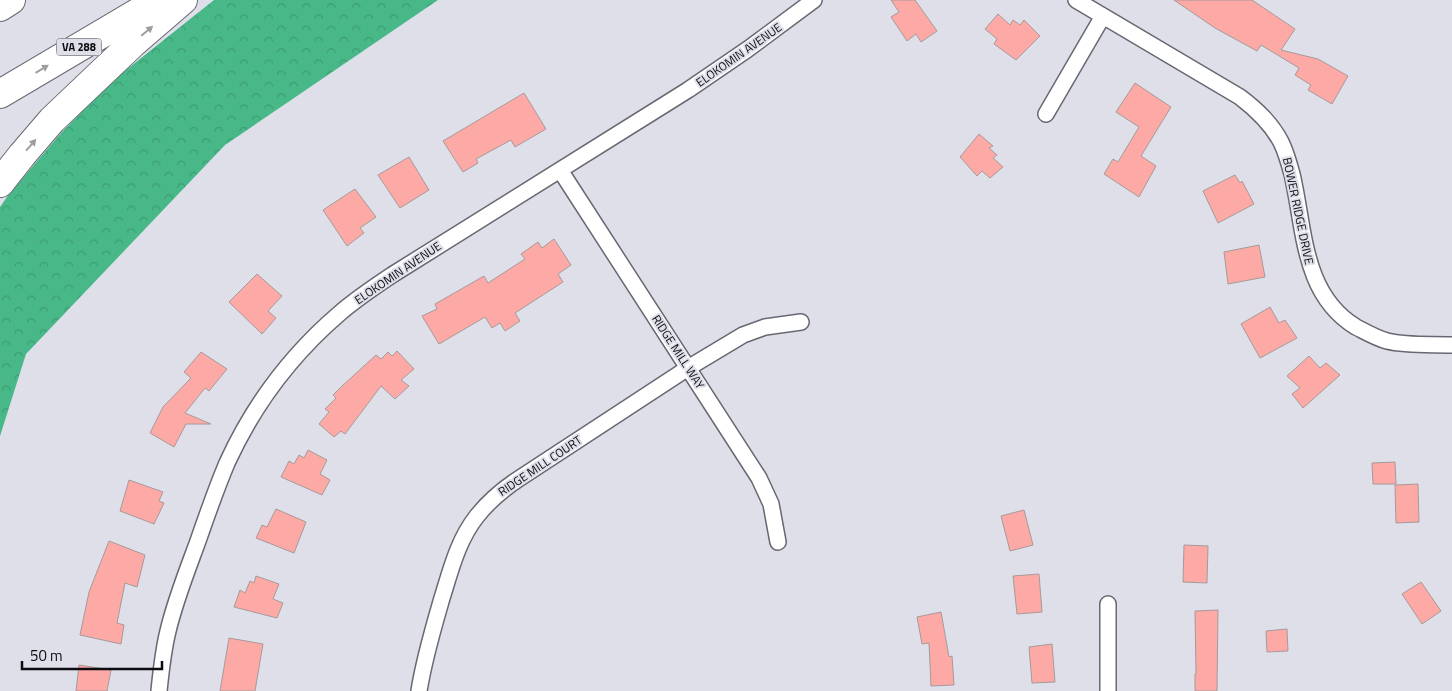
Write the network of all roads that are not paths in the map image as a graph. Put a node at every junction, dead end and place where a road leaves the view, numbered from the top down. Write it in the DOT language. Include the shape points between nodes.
graph roads {
  1 [pos="159,0"];
  2 [pos="184,0"];
  3 [pos="814,0"];
  4 [pos="1076,0"];
  5 [pos="1103,16"];
  6 [pos="0,94"];
  7 [pos="1046,114"];
  8 [pos="560,170"];
  9 [pos="0,182"];
  10 [pos="801,322"];
  11 [pos="1452,345"];
  12 [pos="688,368"];
  13 [pos="778,542"];
  14 [pos="1108,604"];
  15 [pos="159,691"];
  16 [pos="419,691"];
  17 [pos="1108,691"];
  6 -- 1 [label="highway, VA 288, one-way"];
  9 -- 2 [label="highway, one-way" via="52,120"];
  3 -- 8 [label="street, ELOKOMIN AVENUE" via="688,90"];
  4 -- 5 [label="street, BOWER RIDGE DRIVE"];
  5 -- 7 [label="street"];
  5 -- 11 [label="street, BOWER RIDGE DRIVE" via="1240,97 1272,126 1288,161 1311,269 1332,307 1347,321 1386,341"];
  8 -- 12 [label="street, RIDGE MILL WAY"];
  8 -- 15 [label="street, ELOKOMIN AVENUE" via="362,296 321,330 275,383 255,412 218,484 168,630"];
  10 -- 12 [label="street, RIDGE MILL COURT" via="754,330"];
  12 -- 13 [label="street, RIDGE MILL WAY" via="762,484 771,504"];
  12 -- 16 [label="street, RIDGE MILL COURT" via="488,502 461,541 428,645"];
  14 -- 17 [label="street"];
}
